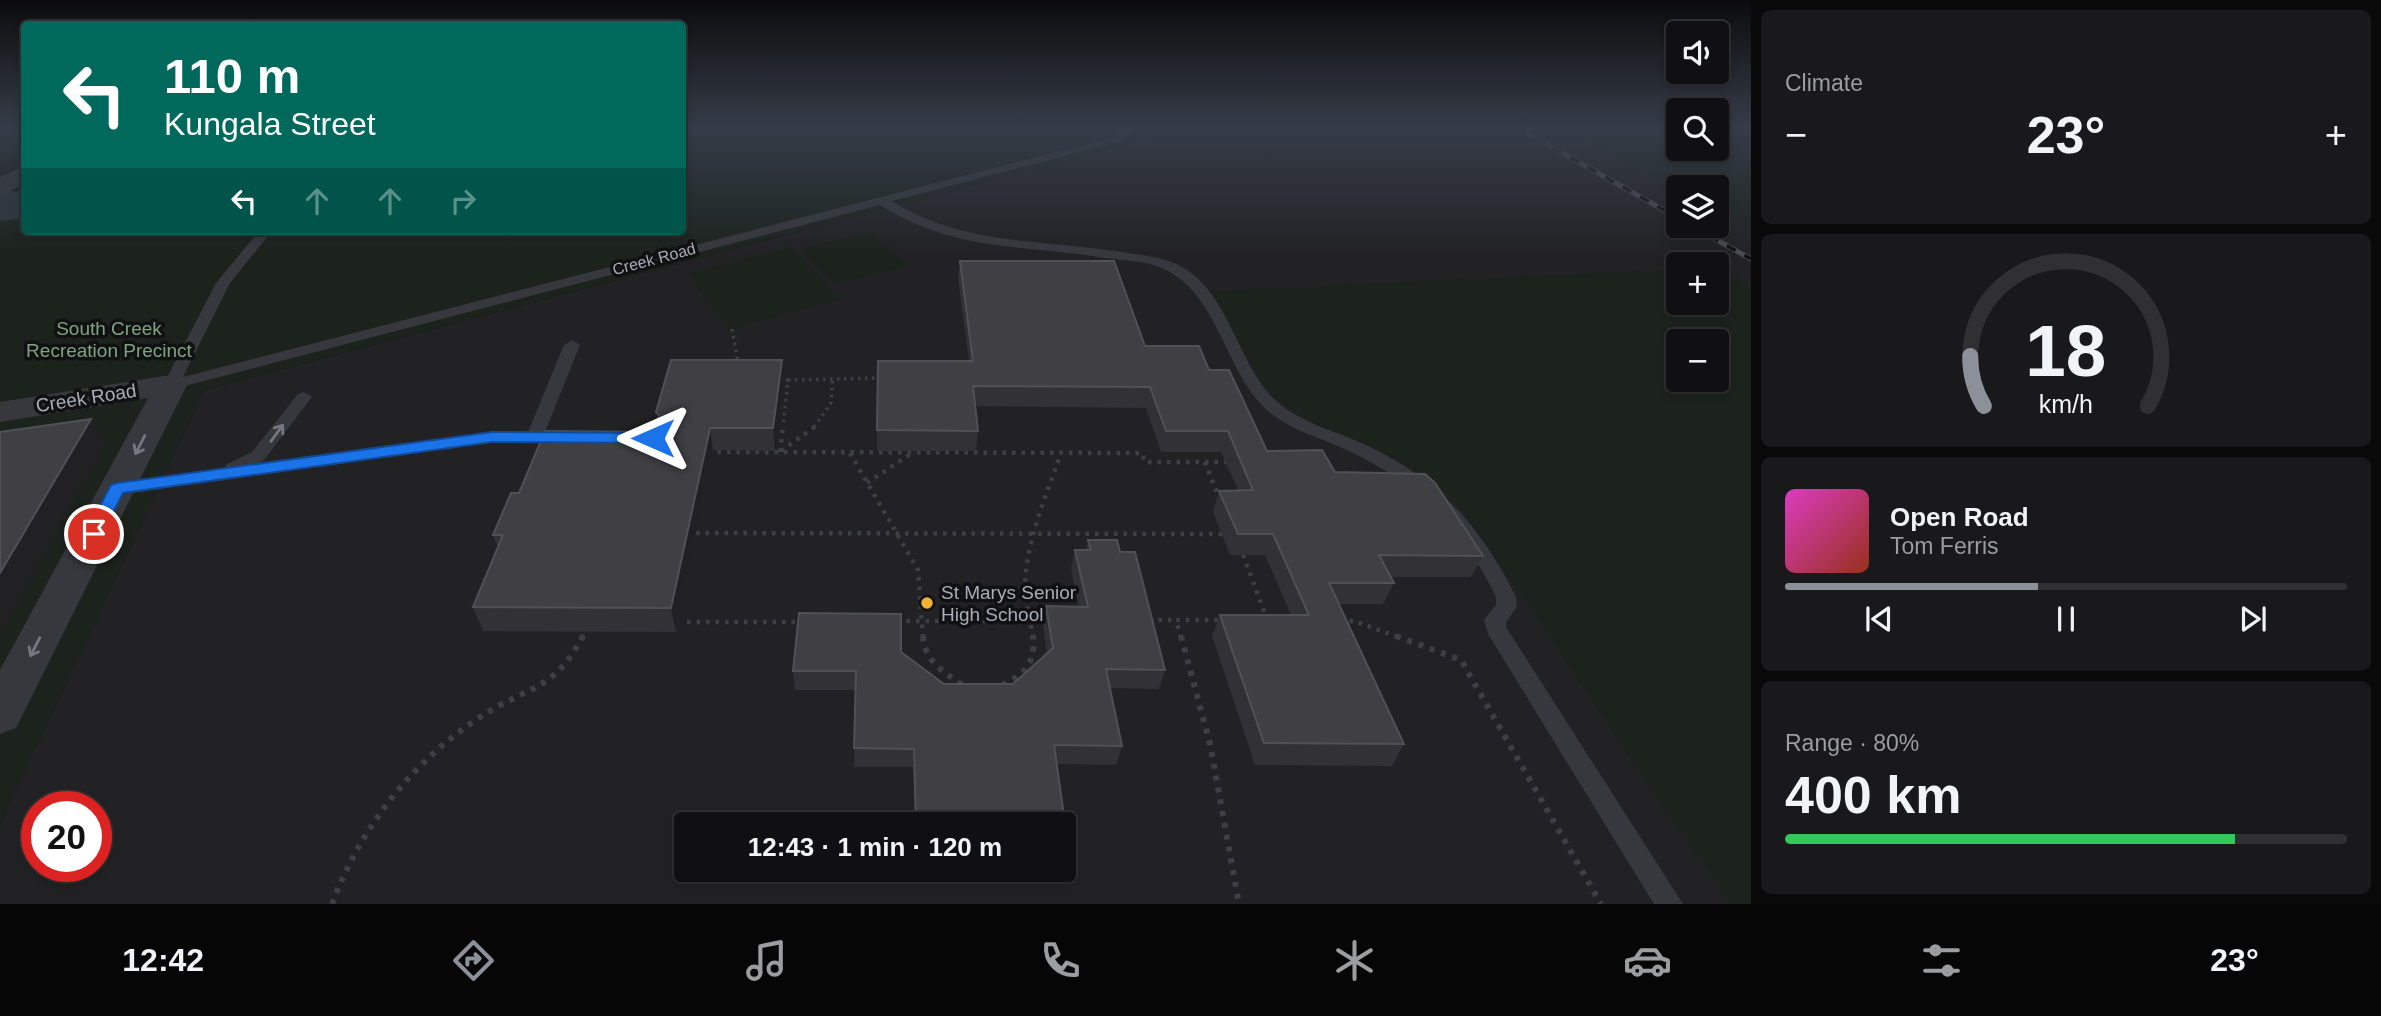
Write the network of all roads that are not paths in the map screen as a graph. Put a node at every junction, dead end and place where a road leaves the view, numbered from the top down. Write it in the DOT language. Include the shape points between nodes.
graph roads {
  1 [pos="997,170"];
  2 [pos="21,176"];
  3 [pos="0,188"];
  4 [pos="881,200"];
  5 [pos="261,235"];
  6 [pos="572,345"];
  7 [pos="171,384"];
  8 [pos="304,397"];
  9 [pos="0,412"];
  10 [pos="535,437"];
  11 [pos="587,438"];
  12 [pos="199,478"];
  13 [pos="117,489"];
  14 [pos="0,714"];
  15 [pos="1670,904"];
  1 -- 4 [label="lane, Creek Road"];
  2 -- 3 [label="street"];
  4 -- 7 [label="lane, Creek Road"];
  4 -- 15 [label="lane" via="946,232 1082,249 1165,264 1188,275 1205,294 1243,383 1289,417 1415,478 1458,517 1506,597 1507,607 1494,620 1496,628"];
  5 -- 7 [label="lane" via="220,286"];
  6 -- 10 [label="lane"];
  7 -- 9 [label="street, Creek Road"];
  7 -- 13 [label="street, one-way"];
  12 -- 8 [label="lane, one-way" via="258,456"];
  10 -- 11 [label="lane"];
  10 -- 12 [label="lane" via="492,437"];
  12 -- 13 [label="lane"];
  13 -- 14 [label="street, one-way"];
}
